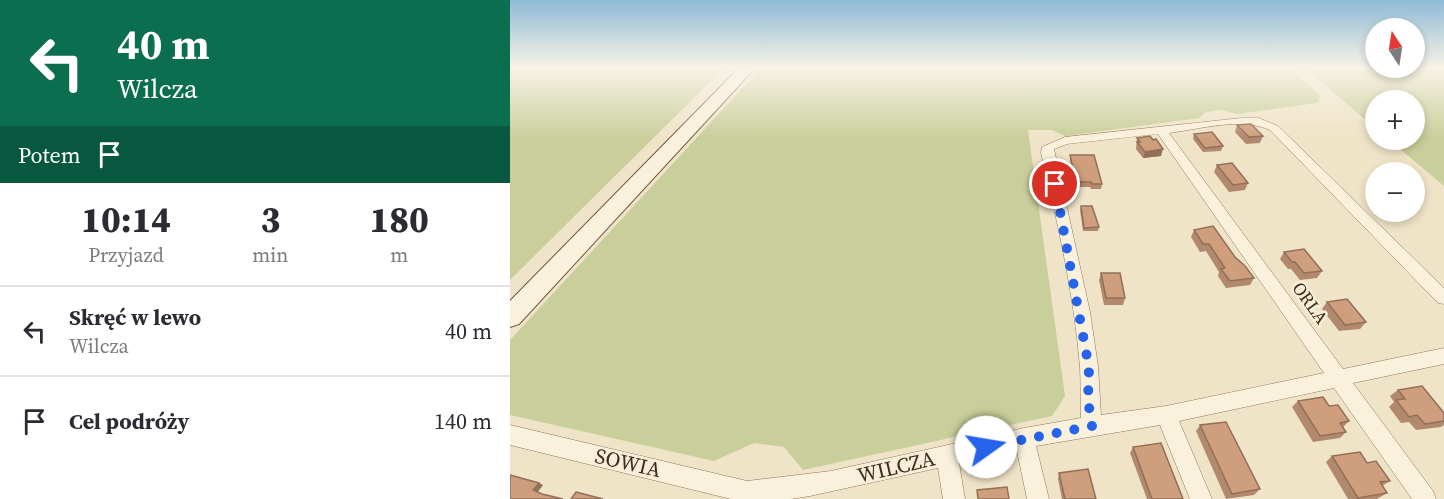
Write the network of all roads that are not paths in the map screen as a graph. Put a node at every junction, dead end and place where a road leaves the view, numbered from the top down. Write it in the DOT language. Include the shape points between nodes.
graph roads {
  1 [pos="726,91"];
  2 [pos="1162,131"];
  3 [pos="1444,298"];
  4 [pos="510,317"];
  5 [pos="1444,356"];
  6 [pos="1341,379"];
  7 [pos="1166,415"];
  8 [pos="1092,426"];
  9 [pos="510,435"];
  10 [pos="1024,438"];
  11 [pos="947,455"];
  12 [pos="746,495"];
  13 [pos="954,499"];
  14 [pos="1038,499"];
  15 [pos="1202,499"];
  16 [pos="1425,499"];
  1 -- 4 [label="main road"];
  2 -- 3 [label="street" via="1242,121 1266,123"];
  2 -- 6 [label="street, ORLA"];
  2 -- 8 [label="street" via="1065,141 1048,147 1089,368"];
  5 -- 6 [label="street, WILCZA"];
  6 -- 7 [label="street, WILCZA"];
  6 -- 16 [label="street, ORLA"];
  7 -- 8 [label="street, WILCZA"];
  7 -- 15 [label="street"];
  8 -- 10 [label="street, WILCZA"];
  9 -- 12 [label="street, SOWIA"];
  10 -- 11 [label="street, WILCZA"];
  10 -- 14 [label="street"];
  11 -- 12 [label="street, WILCZA" via="820,484"];
  11 -- 13 [label="street"];
}
